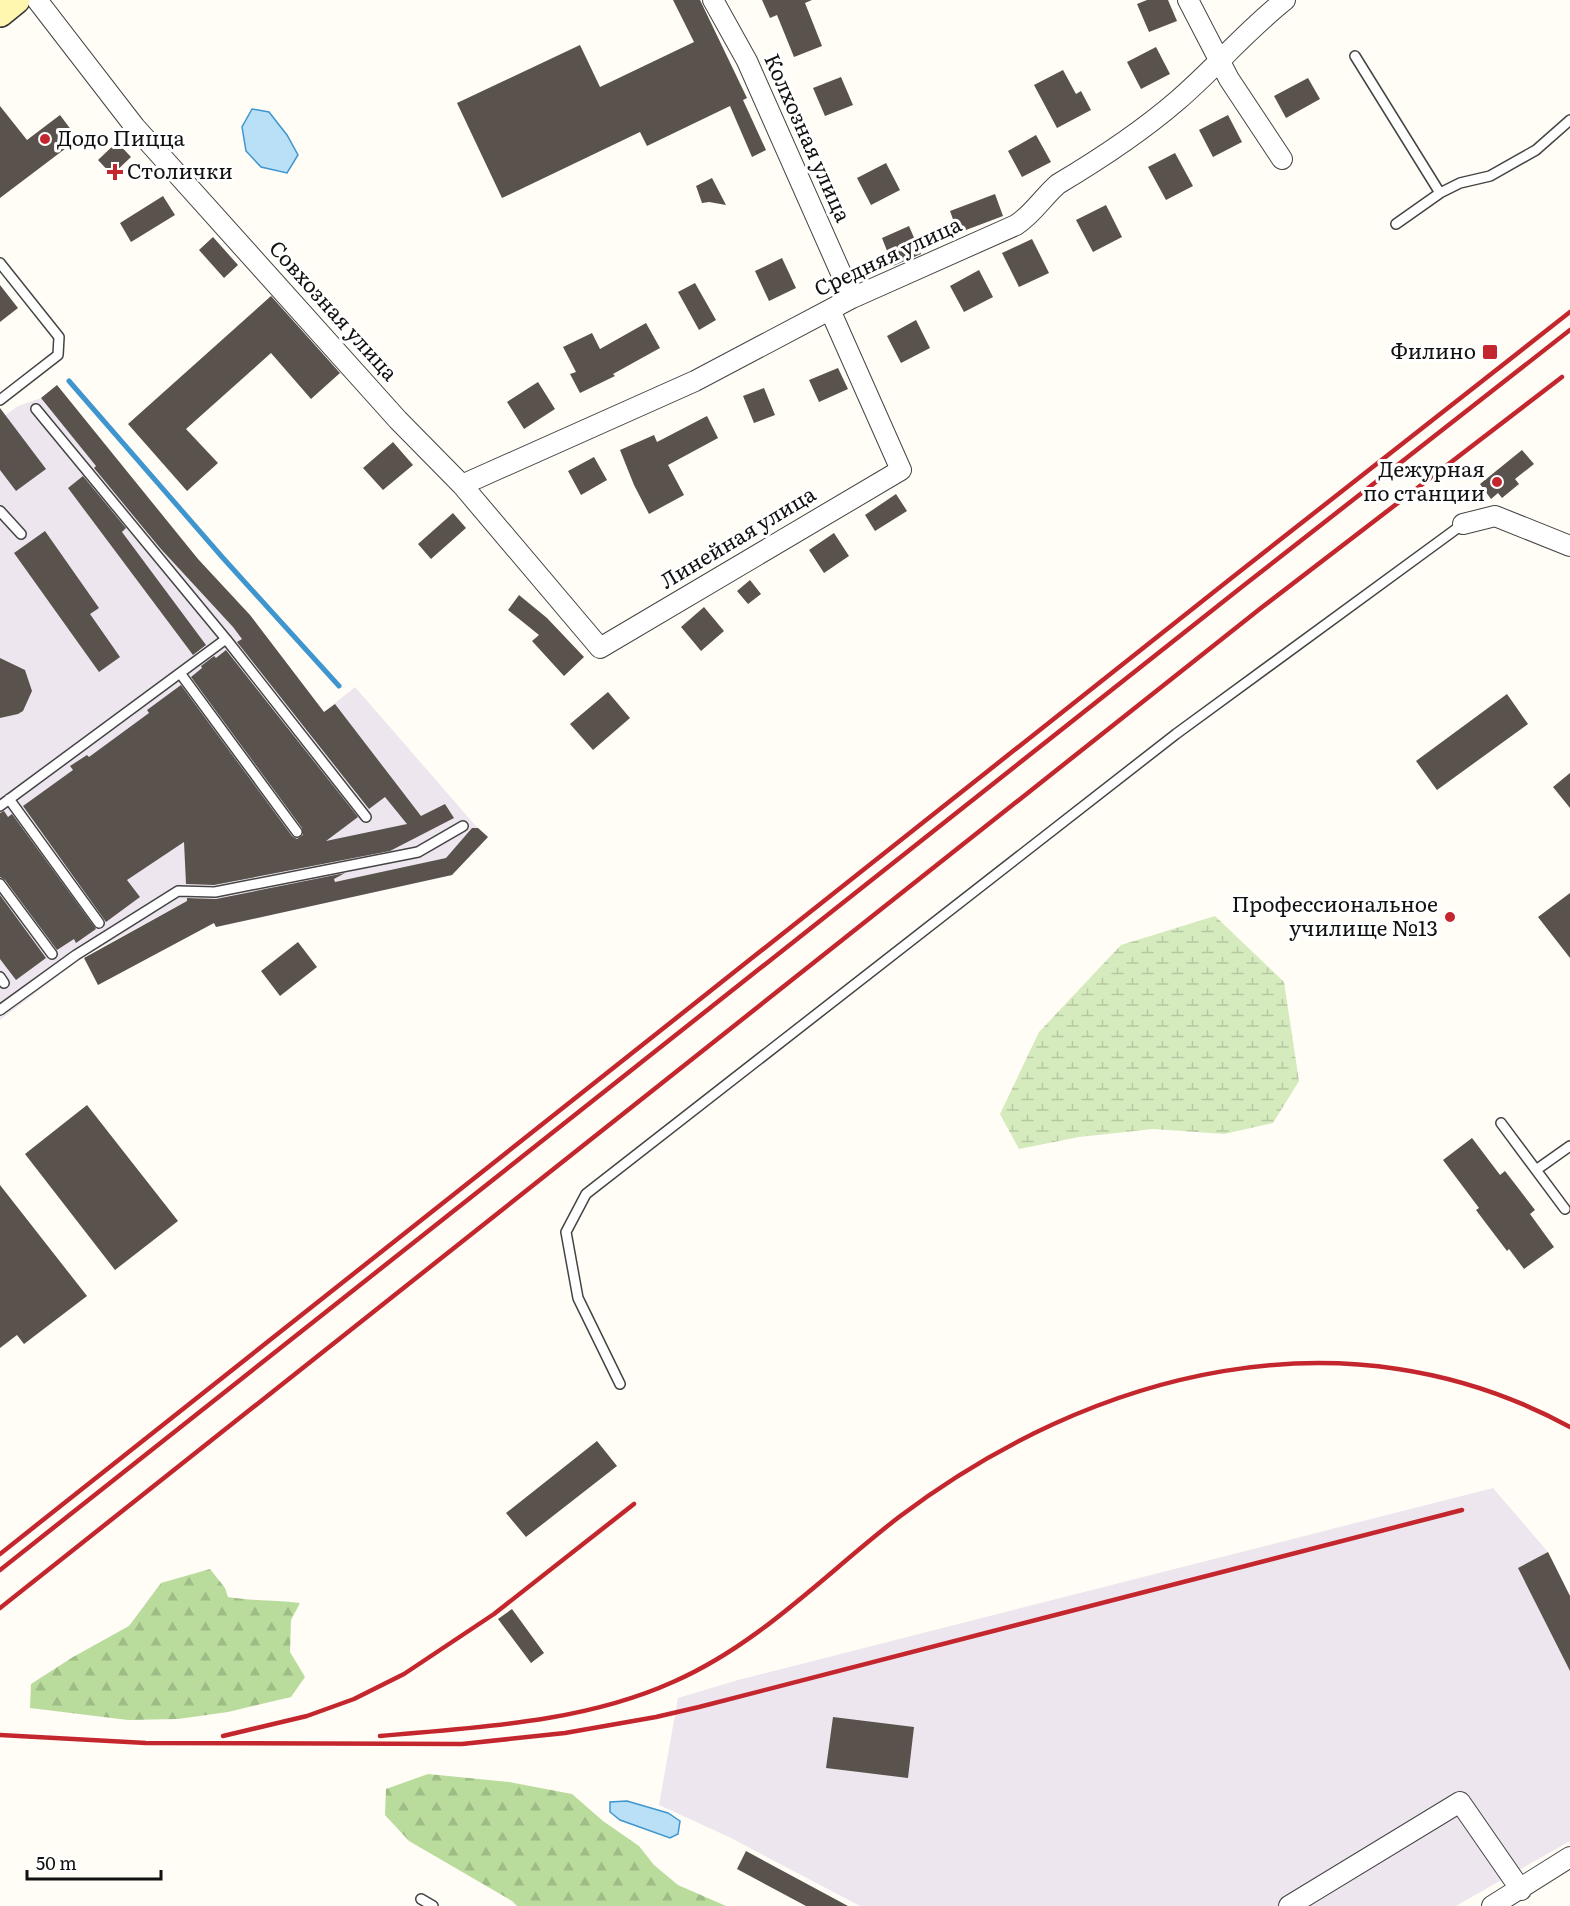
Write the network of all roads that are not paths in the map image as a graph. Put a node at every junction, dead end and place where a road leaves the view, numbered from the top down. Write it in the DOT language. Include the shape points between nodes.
graph roads {
  1 [pos="16,0"];
  2 [pos="37,0"];
  3 [pos="713,0"];
  4 [pos="1188,0"];
  5 [pos="1285,0"];
  6 [pos="0,13"];
  7 [pos="1355,56"];
  8 [pos="1219,60"];
  9 [pos="1570,120"];
  10 [pos="1282,159"];
  11 [pos="1440,193"];
  12 [pos="1396,224"];
  13 [pos="0,263"];
  14 [pos="852,298"];
  15 [pos="830,310"];
  16 [pos="0,400"];
  17 [pos="36,409"];
  18 [pos="462,485"];
  19 [pos="0,511"];
  20 [pos="1463,524"];
  21 [pos="21,534"];
  22 [pos="1570,546"];
  23 [pos="226,639"];
  24 [pos="600,648"];
  25 [pos="180,673"];
  26 [pos="9,799"];
  27 [pos="0,806"];
  28 [pos="366,817"];
  29 [pos="463,826"];
  30 [pos="297,832"];
  31 [pos="0,884"];
  32 [pos="99,923"];
  33 [pos="52,954"];
  34 [pos="0,1010"];
  35 [pos="1501,1123"];
  36 [pos="1570,1146"];
  37 [pos="1536,1170"];
  38 [pos="1565,1209"];
  39 [pos="621,1384"];
  40 [pos="1570,1857"];
  41 [pos="1521,1890"];
  42 [pos="421,1899"];
  43 [pos="433,1906"];
  44 [pos="1289,1906"];
  45 [pos="1492,1906"];
  1 -- 6 [label="main road"];
  2 -- 18 [label="street, Совхозная улица" via="135,127 398,420"];
  3 -- 14 [label="street, Колхозная улица" via="747,61"];
  4 -- 8 [label="street"];
  5 -- 8 [label="street, Средняя улица"];
  7 -- 11 [label="lane"];
  8 -- 10 [label="street"];
  8 -- 14 [label="street, Средняя улица" via="1180,99 1058,184 1016,225"];
  9 -- 11 [label="lane" via="1536,150 1490,176 1460,183"];
  11 -- 12 [label="lane"];
  13 -- 16 [label="lane" via="59,336 58,355"];
  14 -- 15 [label="street, Средняя улица"];
  15 -- 18 [label="street, Средняя улица" via="694,381"];
  15 -- 24 [label="street, Линейная улица" via="901,470"];
  17 -- 23 [label="lane"];
  18 -- 24 [label="street, Совхозная улица"];
  19 -- 21 [label="lane"];
  20 -- 22 [label="street" via="1495,516"];
  20 -- 39 [label="lane" via="1176,734 586,1194 566,1232 578,1298"];
  23 -- 25 [label="lane"];
  23 -- 28 [label="lane"];
  25 -- 26 [label="lane"];
  25 -- 30 [label="lane"];
  26 -- 27 [label="lane"];
  26 -- 32 [label="lane"];
  29 -- 34 [label="lane" via="418,852 215,892 178,891 76,955"];
  31 -- 33 [label="lane"];
  35 -- 37 [label="lane"];
  36 -- 37 [label="lane"];
  37 -- 38 [label="lane"];
  40 -- 41 [label="street"];
  41 -- 44 [label="street" via="1460,1802"];
  41 -- 45 [label="street"];
  42 -- 43 [label="lane"];
}
